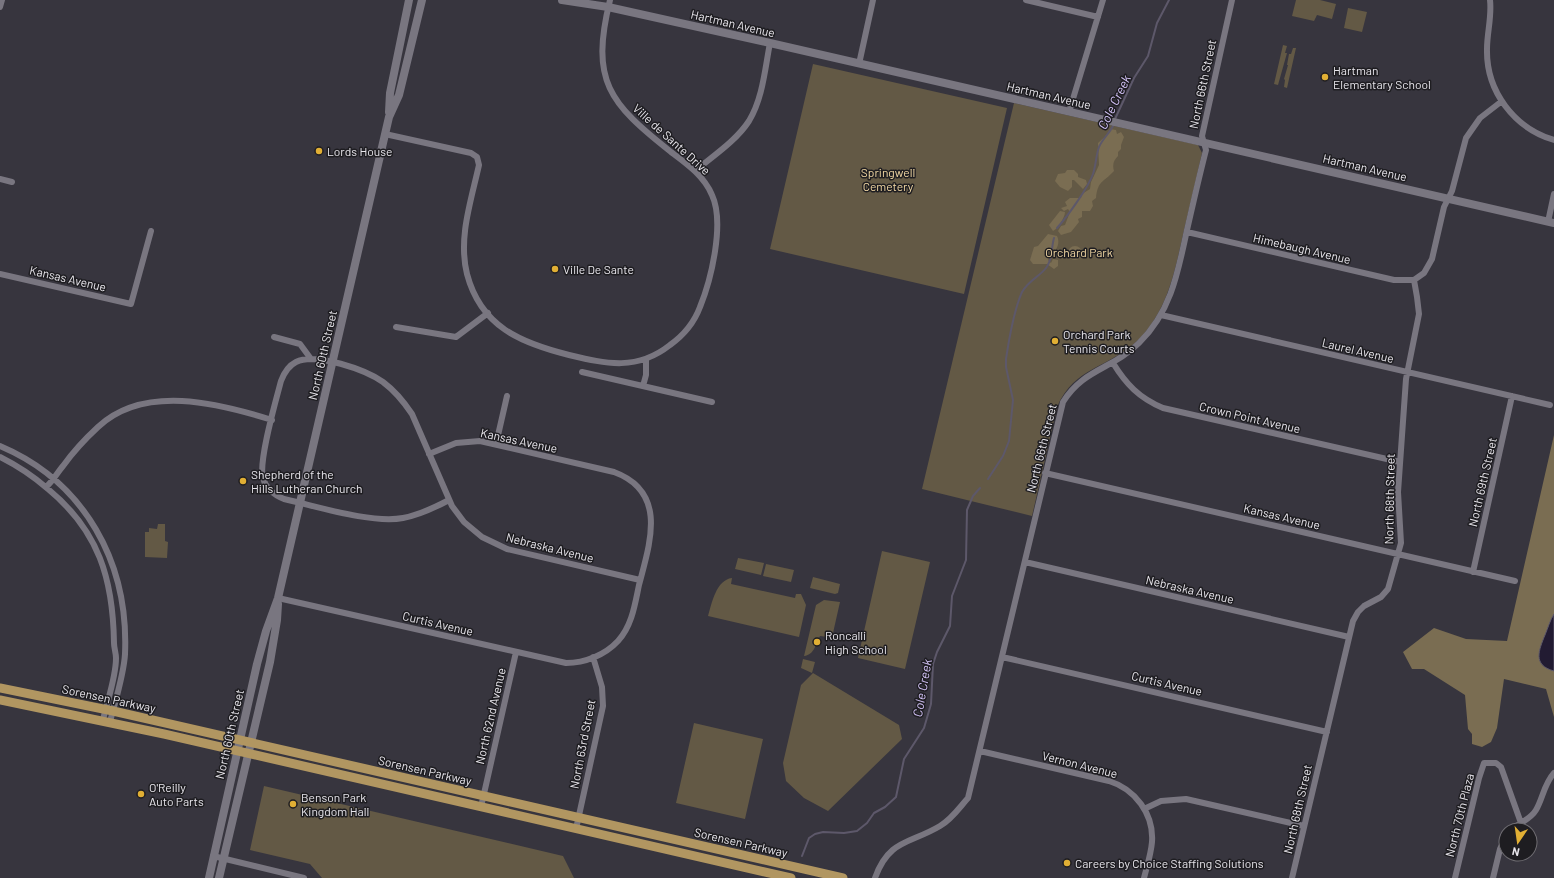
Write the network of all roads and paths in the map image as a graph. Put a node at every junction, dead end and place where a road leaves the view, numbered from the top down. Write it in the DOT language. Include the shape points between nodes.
graph roads {
  1 [pos="2,0"];
  2 [pos="409,0"];
  3 [pos="422,0"];
  4 [pos="562,0"];
  5 [pos="587,0"];
  6 [pos="873,0"];
  7 [pos="1026,0"];
  8 [pos="1104,0"];
  9 [pos="1232,0"];
  10 [pos="1490,0"];
  11 [pos="609,3"];
  12 [pos="0,6"];
  13 [pos="1098,16"];
  14 [pos="770,43"];
  15 [pos="858,64"];
  16 [pos="1502,101"];
  17 [pos="1069,112"];
  18 [pos="389,117"];
  19 [pos="385,134"];
  20 [pos="1554,140"];
  21 [pos="1203,143"];
  22 [pos="695,171"];
  23 [pos="0,179"];
  24 [pos="12,182"];
  25 [pos="1554,194"];
  26 [pos="1448,199"];
  27 [pos="1551,222"];
  28 [pos="151,231"];
  29 [pos="1187,232"];
  30 [pos="0,274"];
  31 [pos="1414,280"];
  32 [pos="488,313"];
  33 [pos="1161,314"];
  34 [pos="396,327"];
  35 [pos="274,337"];
  36 [pos="310,359"];
  37 [pos="646,360"];
  38 [pos="1113,362"];
  39 [pos="333,363"];
  40 [pos="582,372"];
  41 [pos="1407,372"];
  42 [pos="643,386"];
  43 [pos="507,396"];
  44 [pos="1512,396"];
  45 [pos="712,402"];
  46 [pos="1550,405"];
  47 [pos="272,420"];
  48 [pos="496,444"];
  49 [pos="0,446"];
  50 [pos="429,454"];
  51 [pos="0,457"];
  52 [pos="1400,462"];
  53 [pos="1045,473"];
  54 [pos="54,479"];
  55 [pos="46,487"];
  56 [pos="449,500"];
  57 [pos="300,502"];
  58 [pos="1398,554"];
  59 [pos="1025,562"];
  60 [pos="1473,572"];
  61 [pos="640,580"];
  62 [pos="1515,581"];
  63 [pos="278,598"];
  64 [pos="1349,637"];
  65 [pos="516,652"];
  66 [pos="593,657"];
  67 [pos="1002,657"];
  68 [pos="0,688"];
  69 [pos="0,700"];
  70 [pos="109,710"];
  71 [pos="107,721"];
  72 [pos="1327,732"];
  73 [pos="240,740"];
  74 [pos="252,743"];
  75 [pos="237,751"];
  76 [pos="980,751"];
  77 [pos="249,754"];
  78 [pos="1554,773"];
  79 [pos="484,795"];
  80 [pos="481,807"];
  81 [pos="1144,809"];
  82 [pos="578,817"];
  83 [pos="1521,822"];
  84 [pos="1522,822"];
  85 [pos="1304,826"];
  86 [pos="576,829"];
  87 [pos="213,856"];
  88 [pos="1498,857"];
  89 [pos="224,859"];
  90 [pos="778,863"];
  91 [pos="775,876"];
  92 [pos="209,878"];
  93 [pos="219,878"];
  94 [pos="304,878"];
  95 [pos="791,878"];
  96 [pos="844,878"];
  97 [pos="875,878"];
  98 [pos="1144,878"];
  99 [pos="1292,878"];
  100 [pos="1455,878"];
  101 [pos="1493,878"];
  1 -- 12 [label="street"];
  2 -- 18 [label="main road, North 60th Street" via="390,93"];
  3 -- 18 [label="main road, North 60th Street" via="399,94"];
  4 -- 11 [label="main road, Hartman Avenue"];
  5 -- 11 [label="main road, Hartman Avenue"];
  6 -- 15 [label="street"];
  7 -- 13 [label="street"];
  8 -- 13 [label="street"];
  9 -- 21 [label="street, North 66th Street" via="1202,136"];
  10 -- 16 [label="street" via="1487,63 1492,83"];
  11 -- 14 [label="main road, Hartman Avenue"];
  11 -- 22 [label="street, Ville de Sante Drive" via="602,53 605,76 613,95 634,122"];
  13 -- 17 [label="street"];
  14 -- 15 [label="main road, Hartman Avenue"];
  14 -- 22 [label="street" via="759,96 749,121 733,140"];
  15 -- 17 [label="main road, Hartman Avenue"];
  16 -- 20 [label="street" via="1520,123 1536,134"];
  16 -- 26 [label="street" via="1480,118 1466,138"];
  17 -- 21 [label="main road, Hartman Avenue"];
  18 -- 19 [label="main road, North 60th Street"];
  19 -- 32 [label="street, Ville de Sante Drive" via="471,153 476,157 479,166 466,226 464,259 472,288"];
  19 -- 39 [label="main road, North 60th Street"];
  21 -- 26 [label="main road, Hartman Avenue"];
  21 -- 29 [label="street, North 66th Street" via="1206,150"];
  22 -- 37 [label="street, Ville de Sante Drive" via="713,196 718,218 718,236 704,295 697,314 684,334"];
  23 -- 24 [label="street"];
  25 -- 27 [label="street"];
  26 -- 27 [label="main road, Hartman Avenue"];
  26 -- 31 [label="street" via="1430,266"];
  28 -- 30 [label="street, Kansas Avenue" via="131,304"];
  29 -- 31 [label="street, Himebaugh Avenue" via="1394,280"];
  29 -- 33 [label="street, North 66th Street" via="1176,280"];
  31 -- 41 [label="street, North 68th Street" via="1419,314"];
  32 -- 34 [label="street" via="456,337"];
  32 -- 37 [label="street, Ville de Sante Drive" via="515,337 544,349 607,363"];
  33 -- 38 [label="street, North 66th Street" via="1140,342"];
  33 -- 41 [label="street, Laurel Avenue"];
  35 -- 36 [label="street" via="300,344"];
  36 -- 39 [label="street"];
  36 -- 47 [label="street" via="295,362 287,369"];
  37 -- 42 [label="street"];
  38 -- 52 [label="street, Crown Point Avenue" via="1134,391 1163,408"];
  38 -- 53 [label="street, North 66th Street" via="1084,377 1069,391 1060,410"];
  39 -- 50 [label="street" via="367,373 394,392 412,414"];
  39 -- 57 [label="main road, North 60th Street"];
  40 -- 42 [label="street"];
  41 -- 44 [label="street, Laurel Avenue"];
  41 -- 52 [label="street, North 68th Street"];
  42 -- 45 [label="street"];
  43 -- 48 [label="street"];
  44 -- 46 [label="street, Laurel Avenue"];
  44 -- 60 [label="street, North 69th Street"];
  47 -- 54 [label="street" via="189,401 141,405 117,414 97,428 62,466"];
  47 -- 57 [label="street" via="262,463 263,479 272,493 284,499"];
  48 -- 50 [label="street, Kansas Avenue" via="464,442 448,445"];
  48 -- 61 [label="street, Kansas Avenue" via="614,472 630,480 643,493 649,506 652,527"];
  49 -- 54 [label="street" via="40,468"];
  50 -- 56 [label="street, Nebraska Avenue"];
  51 -- 55 [label="street" via="24,469"];
  52 -- 58 [label="street, North 68th Street" via="1398,501 1401,538"];
  53 -- 58 [label="street, Kansas Avenue"];
  53 -- 59 [label="street, North 66th Street"];
  54 -- 55 [label="street"];
  54 -- 70 [label="street" via="73,497 104,544 125,614 125,654"];
  55 -- 70 [label="street" via="78,518 94,543 109,584 114,613 116,658"];
  56 -- 57 [label="street" via="419,514 388,520 368,518"];
  56 -- 61 [label="street, Nebraska Avenue" via="469,527 496,545 523,554"];
  57 -- 63 [label="main road, North 60th Street"];
  58 -- 60 [label="street, Kansas Avenue"];
  58 -- 64 [label="street, North 68th Street" via="1388,589 1358,612"];
  59 -- 64 [label="street, Nebraska Avenue"];
  59 -- 67 [label="street, North 66th Street"];
  60 -- 62 [label="street, Kansas Avenue"];
  61 -- 66 [label="street" via="632,617 624,633 611,648"];
  63 -- 65 [label="street, Curtis Avenue"];
  63 -- 73 [label="main road, North 60th Street" via="266,631"];
  63 -- 74 [label="main road, North 60th Street" via="275,637"];
  64 -- 72 [label="street, North 68th Street"];
  65 -- 66 [label="street, Curtis Avenue" via="566,662 584,661"];
  65 -- 79 [label="street, North 62nd Avenue"];
  66 -- 82 [label="street, North 63rd Street" via="602,687 603,706"];
  67 -- 72 [label="street, Curtis Avenue"];
  67 -- 76 [label="street, North 66th Street"];
  68 -- 70 [label="main road, Sorensen Parkway"];
  69 -- 71 [label="main road, Sorensen Parkway"];
  70 -- 71 [label="street"];
  70 -- 73 [label="main road, Sorensen Parkway"];
  71 -- 75 [label="main road, Sorensen Parkway"];
  72 -- 85 [label="street, North 68th Street"];
  73 -- 74 [label="main road, Sorensen Parkway"];
  73 -- 75 [label="main road, North 60th Street"];
  74 -- 77 [label="main road, North 60th Street"];
  74 -- 79 [label="main road, Sorensen Parkway"];
  75 -- 77 [label="main road, Sorensen Parkway"];
  75 -- 87 [label="main road, North 60th Street"];
  76 -- 81 [label="street, Vernon Avenue" via="1115,783 1131,792"];
  76 -- 97 [label="street, North 66th Street" via="968,798 953,817 939,827 896,847 882,862"];
  77 -- 80 [label="main road, Sorensen Parkway"];
  77 -- 89 [label="main road, North 60th Street"];
  78 -- 84 [label="street" via="1543,790 1535,811"];
  79 -- 80 [label="street, North 62nd Avenue"];
  79 -- 82 [label="main road, Sorensen Parkway"];
  80 -- 86 [label="main road, Sorensen Parkway"];
  81 -- 85 [label="street" via="1161,801 1186,799"];
  81 -- 98 [label="street, Vernon Avenue" via="1151,825 1152,842"];
  82 -- 86 [label="street, North 63rd Street"];
  82 -- 90 [label="main road, Sorensen Parkway"];
  83 -- 100 [label="street, North 70th Plaza" via="1501,767 1496,763 1484,763"];
  85 -- 99 [label="street, North 68th Street"];
  86 -- 91 [label="main road, Sorensen Parkway"];
  87 -- 89 [label="street"];
  87 -- 92 [label="main road, North 60th Street"];
  88 -- 101 [label="street"];
  89 -- 93 [label="main road, North 60th Street"];
  89 -- 94 [label="street"];
  90 -- 91 [label="street"];
  90 -- 96 [label="main road, Sorensen Parkway"];
  91 -- 95 [label="main road, Sorensen Parkway"];
}
